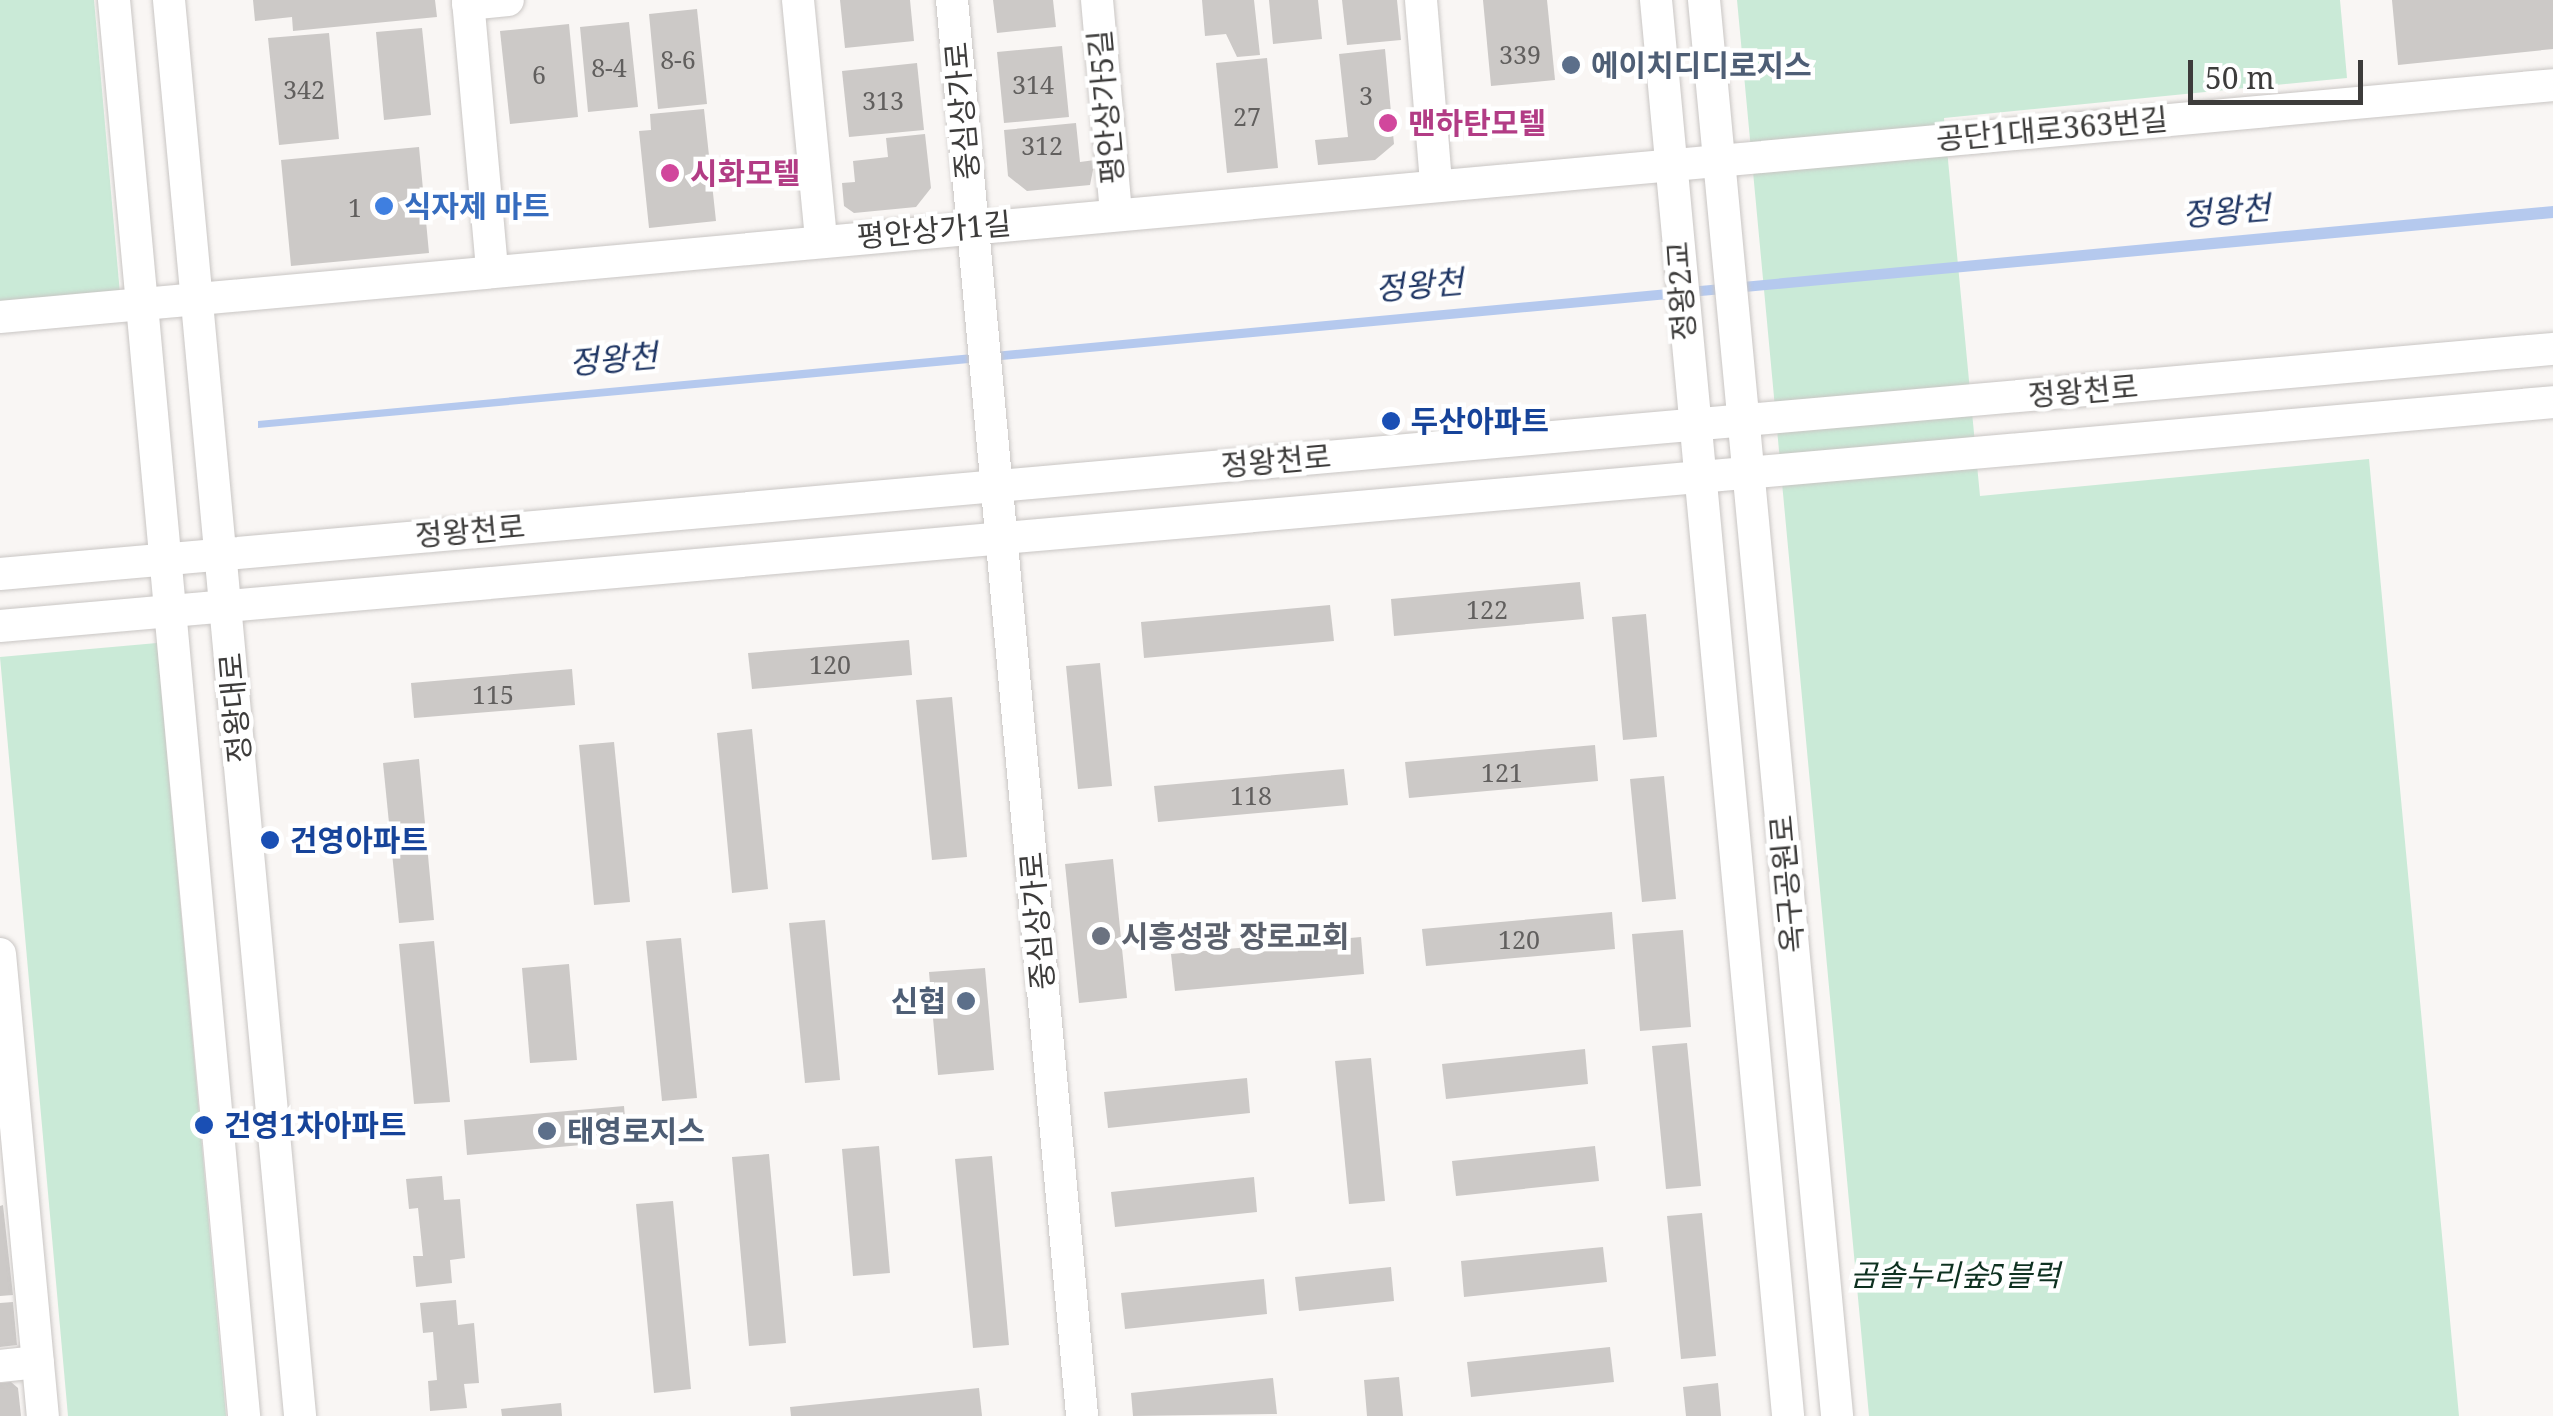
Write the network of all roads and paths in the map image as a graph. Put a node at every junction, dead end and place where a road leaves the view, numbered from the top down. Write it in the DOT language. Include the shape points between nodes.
graph roads {
  1 [pos="114,0"];
  2 [pos="169,0"];
  3 [pos="508,0"];
  4 [pos="798,0"];
  5 [pos="952,0"];
  6 [pos="1096,0"];
  7 [pos="1420,0"];
  8 [pos="1656,0"];
  9 [pos="1704,0"];
  10 [pos="468,2"];
  11 [pos="2553,85"];
  12 [pos="1719,158"];
  13 [pos="1671,162"];
  14 [pos="1436,184"];
  15 [pos="1116,213"];
  16 [pos="973,226"];
  17 [pos="821,241"];
  18 [pos="492,271"];
  19 [pos="197,298"];
  20 [pos="142,304"];
  21 [pos="0,317"];
  22 [pos="2553,349"];
  23 [pos="1737,352"];
  24 [pos="1686,361"];
  25 [pos="2553,402"];
  26 [pos="1744,422"];
  27 [pos="1693,426"];
  28 [pos="1748,474"];
  29 [pos="1698,478"];
  30 [pos="996,485"];
  31 [pos="1002,537"];
  32 [pos="220,554"];
  33 [pos="166,558"];
  34 [pos="0,574"];
  35 [pos="225,606"];
  36 [pos="170,610"];
  37 [pos="0,626"];
  38 [pos="0,954"];
  39 [pos="2,1005"];
  40 [pos="38,1362"];
  41 [pos="0,1366"];
  42 [pos="43,1416"];
  43 [pos="244,1416"];
  44 [pos="300,1416"];
  45 [pos="1082,1416"];
  46 [pos="1788,1416"];
  47 [pos="1837,1416"];
  1 -- 20 [label="street, 정왕대로"];
  2 -- 19 [label="street, 정왕대로"];
  3 -- 10 [label="street"];
  4 -- 17 [label="street"];
  5 -- 16 [label="street, 중심상가로"];
  6 -- 15 [label="street, 평안상가5길"];
  7 -- 14 [label="street"];
  8 -- 13 [label="street"];
  9 -- 12 [label="street"];
  10 -- 18 [label="street"];
  11 -- 12 [label="street, 공단1대로363번길"];
  12 -- 13 [label="street, 공단1대로363번길"];
  12 -- 23 [label="street, 정왕2교"];
  13 -- 14 [label="street, 평안상가1길"];
  13 -- 24 [label="street, 정왕2교"];
  14 -- 15 [label="street, 평안상가1길"];
  15 -- 16 [label="street, 평안상가1길"];
  16 -- 17 [label="street, 평안상가1길"];
  16 -- 30 [label="street, 중심상가로"];
  17 -- 18 [label="street, 평안상가1길"];
  18 -- 19 [label="street, 평안상가1길"];
  19 -- 20 [label="street, 평안상가1길"];
  19 -- 32 [label="street, 정왕대로"];
  20 -- 21 [label="street, 평안상가1길"];
  20 -- 33 [label="street, 정왕대로"];
  22 -- 26 [label="street, 정왕천로"];
  23 -- 26 [label="street, 옥구공원로"];
  24 -- 27 [label="street, 옥구공원로"];
  25 -- 28 [label="street, 정왕천로"];
  26 -- 27 [label="street, 정왕천로"];
  26 -- 28 [label="street, 옥구공원로"];
  27 -- 29 [label="street, 옥구공원로"];
  27 -- 30 [label="street, 정왕천로"];
  28 -- 29 [label="street, 정왕천로"];
  28 -- 47 [label="street, 옥구공원로"];
  29 -- 31 [label="street, 정왕천로"];
  29 -- 46 [label="street, 옥구공원로"];
  30 -- 31 [label="street, 중심상가로"];
  30 -- 32 [label="street, 정왕천로"];
  31 -- 35 [label="street, 정왕천로"];
  31 -- 45 [label="street, 중심상가로"];
  32 -- 33 [label="street, 정왕천로"];
  32 -- 35 [label="street, 정왕대로"];
  33 -- 34 [label="street, 정왕천로"];
  33 -- 36 [label="street, 정왕대로"];
  35 -- 36 [label="street, 정왕천로"];
  35 -- 44 [label="street, 정왕대로"];
  36 -- 37 [label="street, 정왕천로"];
  36 -- 43 [label="street, 정왕대로"];
  38 -- 39 [label="street"];
  39 -- 40 [label="street"];
  40 -- 41 [label="street"];
  40 -- 42 [label="street"];
}
